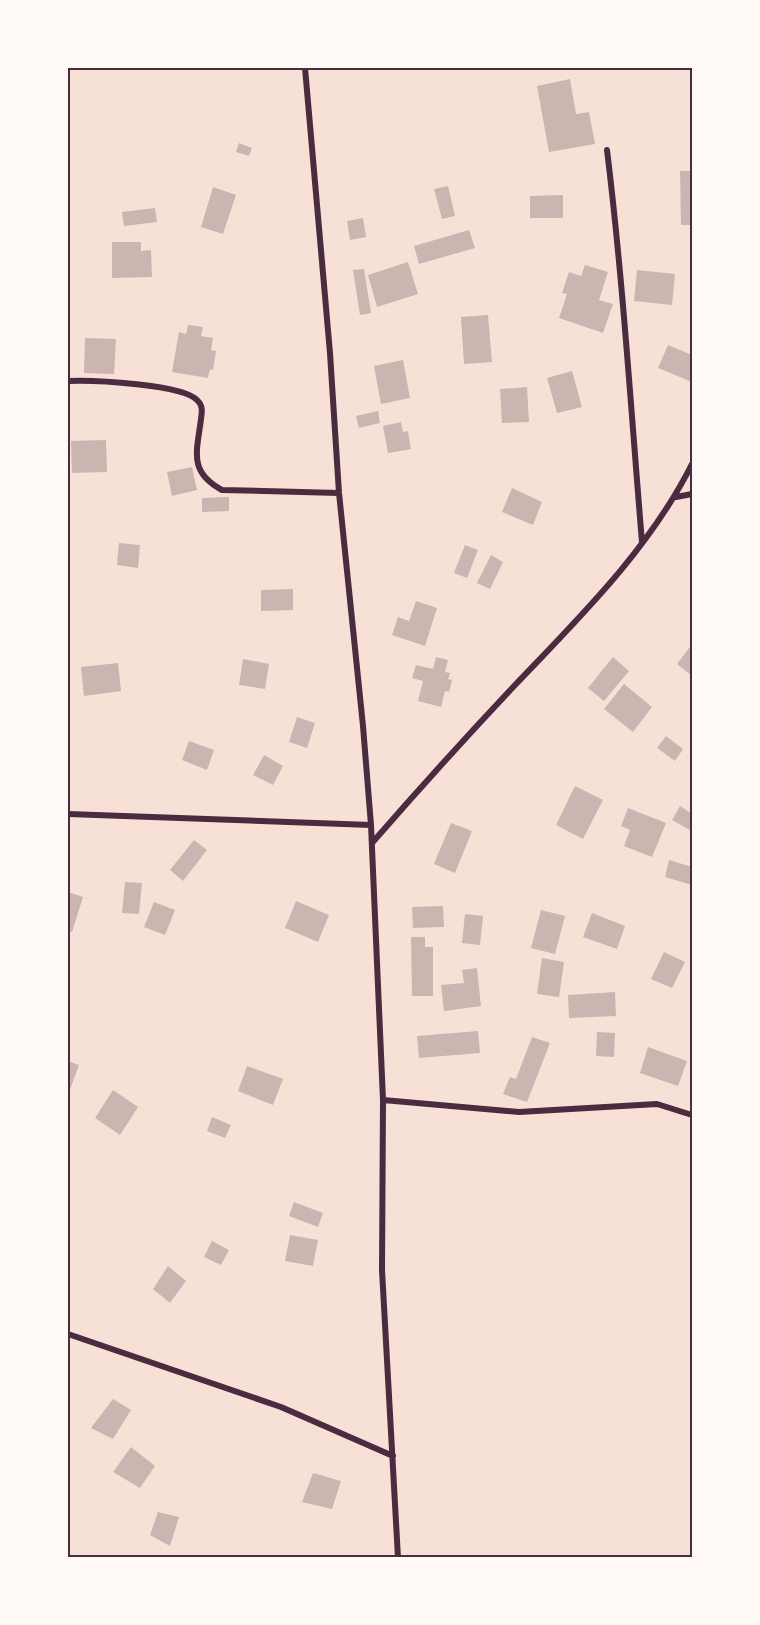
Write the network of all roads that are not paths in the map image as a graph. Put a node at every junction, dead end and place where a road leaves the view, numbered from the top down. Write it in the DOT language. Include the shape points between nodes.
graph roads {
  1 [pos="305,68"];
  2 [pos="607,150"];
  3 [pos="68,381"];
  4 [pos="693,464"];
  5 [pos="339,493"];
  6 [pos="693,494"];
  7 [pos="676,497"];
  8 [pos="642,542"];
  9 [pos="68,814"];
  10 [pos="371,825"];
  11 [pos="371,843"];
  12 [pos="383,1100"];
  13 [pos="693,1114"];
  14 [pos="68,1334"];
  15 [pos="393,1456"];
  16 [pos="398,1557"];
  1 -- 5 [label="street"];
  2 -- 8 [label="street" via="620,258"];
  3 -- 5 [label="street" via="164,388 198,400 202,409 199,470 208,483 222,490"];
  4 -- 7 [label="street"];
  5 -- 10 [label="street"];
  6 -- 7 [label="street"];
  7 -- 8 [label="street"];
  8 -- 11 [label="street" via="602,594 450,753"];
  9 -- 10 [label="street"];
  10 -- 11 [label="street"];
  11 -- 12 [label="street"];
  12 -- 13 [label="street" via="519,1112 657,1104"];
  12 -- 15 [label="street" via="382,1270"];
  14 -- 15 [label="street" via="280,1407"];
  15 -- 16 [label="street"];
}
